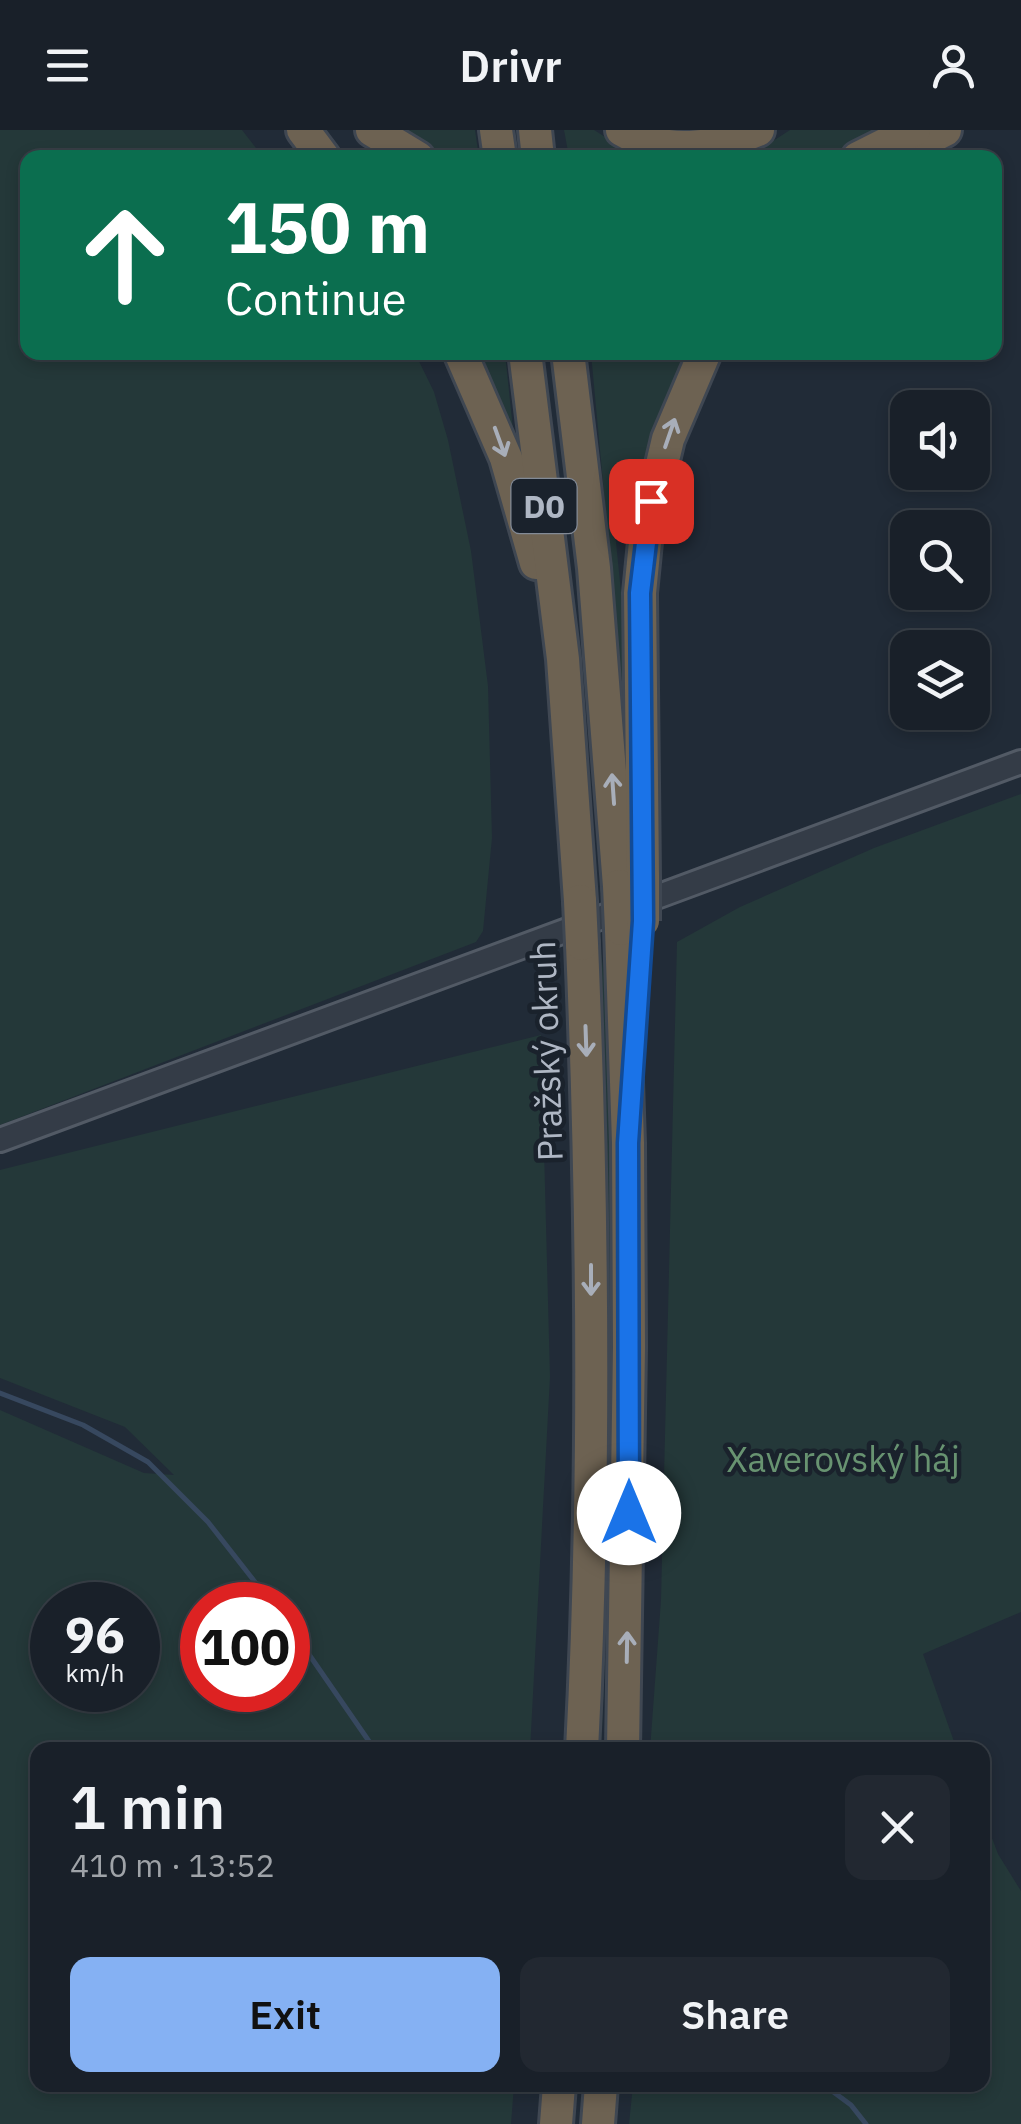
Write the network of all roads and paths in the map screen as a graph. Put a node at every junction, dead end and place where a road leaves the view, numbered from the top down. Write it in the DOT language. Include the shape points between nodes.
graph roads {
  1 [pos="372,130"];
  2 [pos="622,130"];
  3 [pos="758,130"];
  4 [pos="914,130"];
  5 [pos="945,130"];
  6 [pos="405,150"];
  7 [pos="874,150"];
  8 [pos="907,150"];
  9 [pos="463,360"];
  10 [pos="526,360"];
  11 [pos="569,360"];
  12 [pos="703,360"];
  13 [pos="563,659"];
  14 [pos="1021,762"];
  15 [pos="631,881"];
  16 [pos="0,1140"];
  17 [pos="582,1742"];
  18 [pos="623,1742"];
  19 [pos="558,2092"];
  20 [pos="600,2092"];
  21 [pos="556,2124"];
  22 [pos="598,2124"];
  1 -- 6 [label="highway"];
  2 -- 3 [label="highway" via="674,148"];
  4 -- 7 [label="highway"];
  5 -- 8 [label="highway"];
  9 -- 13 [label="highway, one-way" via="506,458"];
  10 -- 13 [label="highway, Pražský okruh / D0"];
  15 -- 11 [label="highway, D0, one-way"];
  15 -- 12 [label="highway, one-way" via="644,547 668,439"];
  13 -- 17 [label="highway, Pražský okruh / D0, one-way, bridge" via="590,1159"];
  14 -- 16 [label="street"];
  18 -- 15 [label="highway, D0, one-way, bridge"];
  19 -- 21 [label="highway"];
  20 -- 22 [label="highway"];
}
